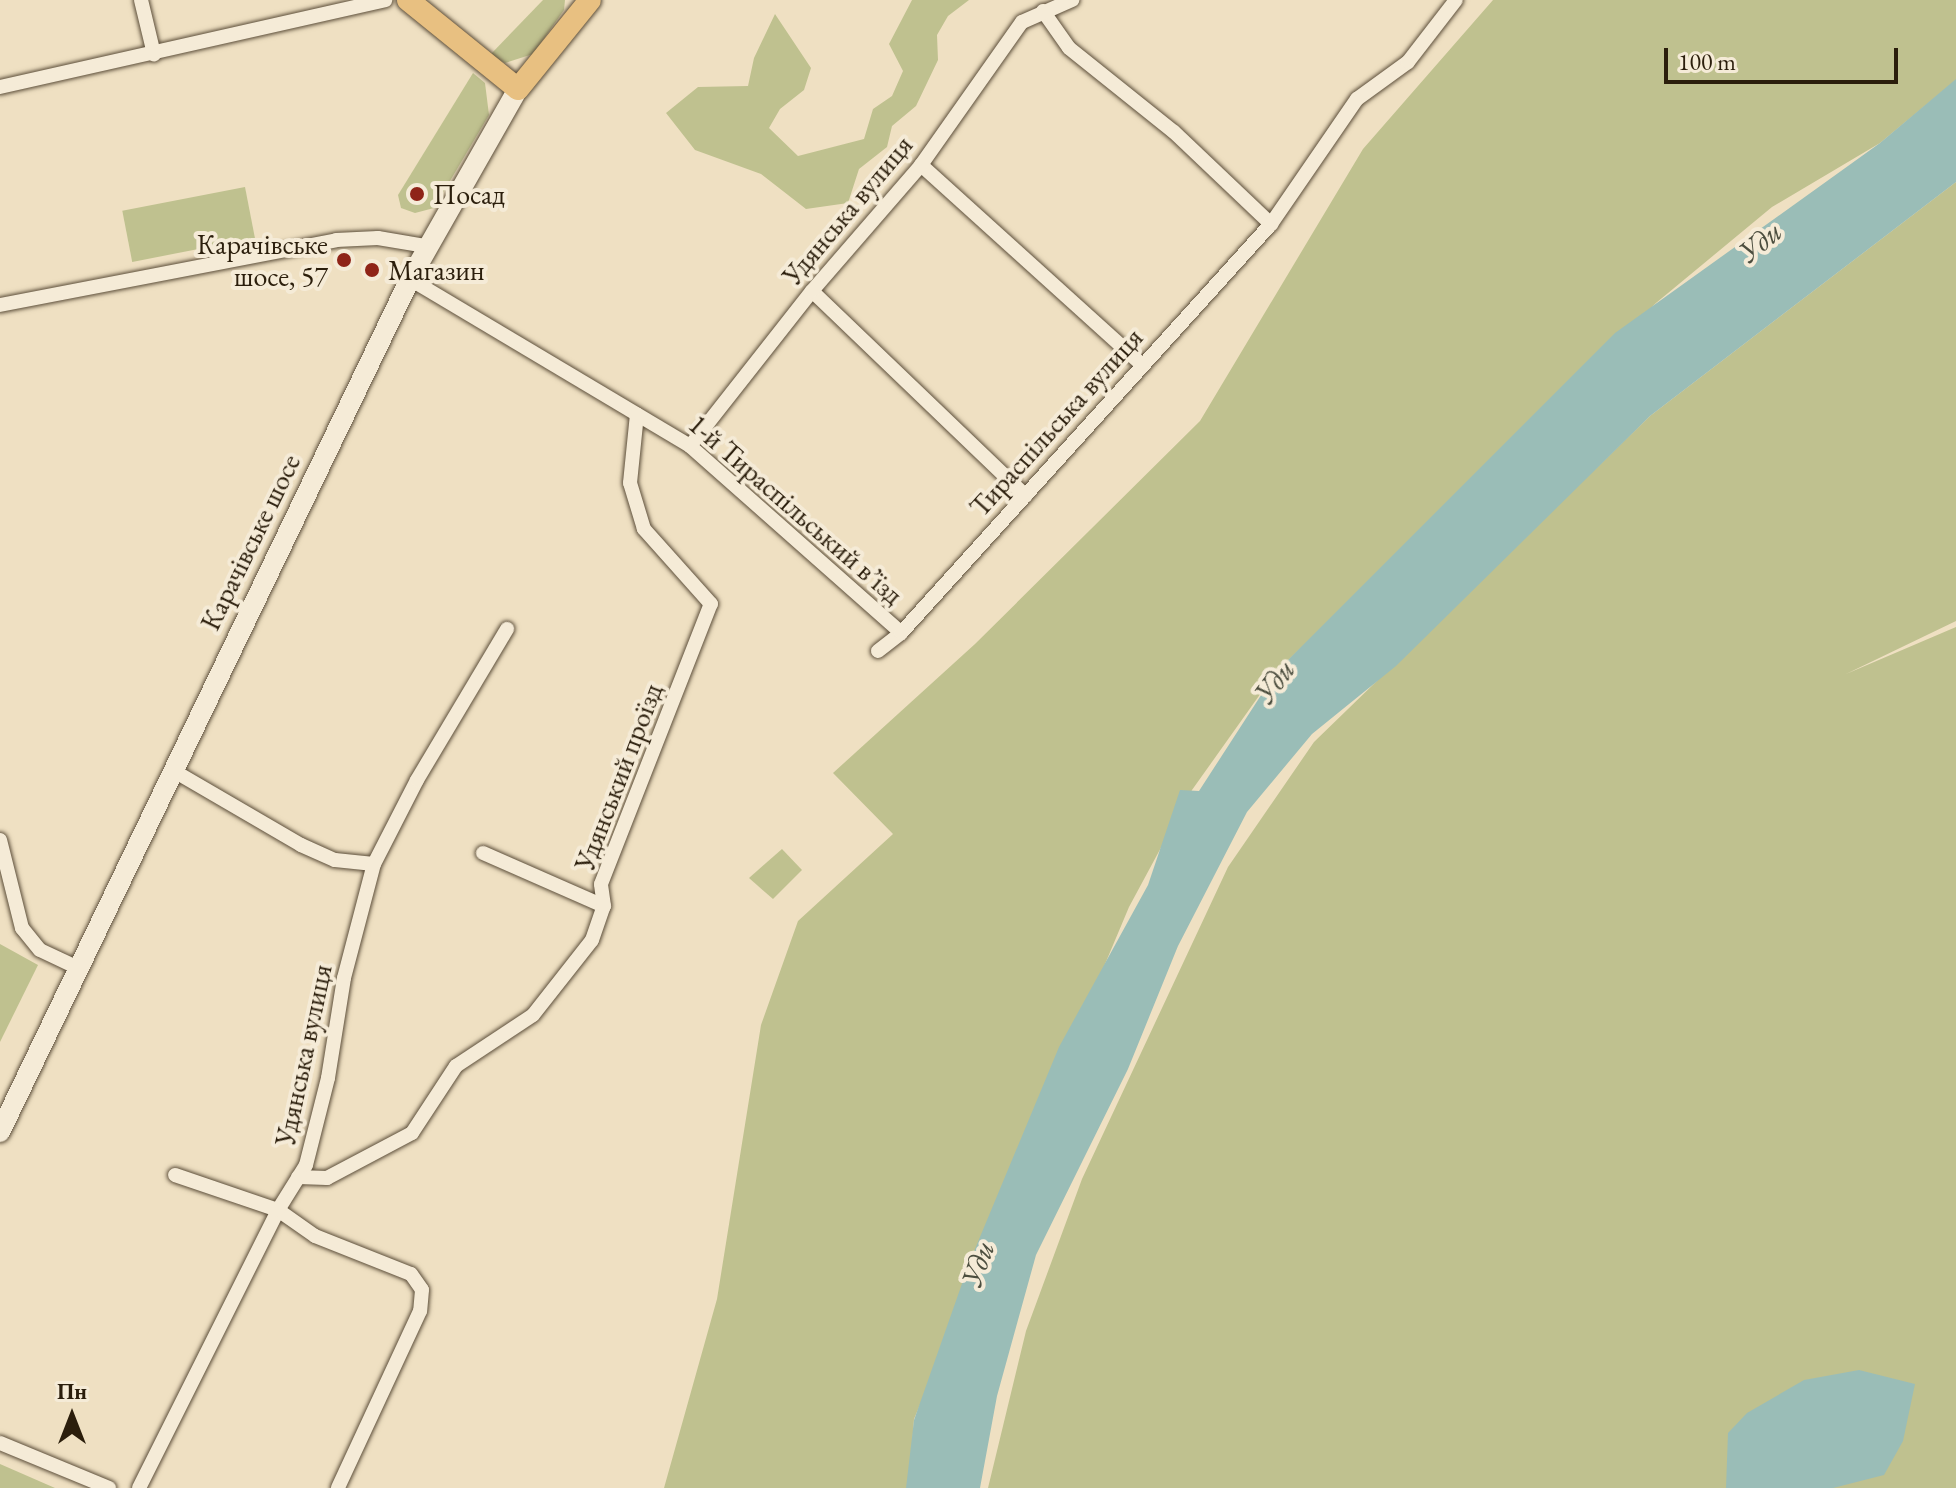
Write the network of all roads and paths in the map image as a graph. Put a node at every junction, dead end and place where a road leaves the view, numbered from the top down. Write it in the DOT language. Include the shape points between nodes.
graph roads {
  1 [pos="141,0"];
  2 [pos="385,0"];
  3 [pos="408,0"];
  4 [pos="590,0"];
  5 [pos="1072,0"];
  6 [pos="1456,0"];
  7 [pos="1043,11"];
  8 [pos="154,54"];
  9 [pos="0,87"];
  10 [pos="518,89"];
  11 [pos="921,165"];
  12 [pos="1271,224"];
  13 [pos="426,246"];
  14 [pos="410,279"];
  15 [pos="812,291"];
  16 [pos="0,305"];
  17 [pos="1142,365"];
  18 [pos="637,414"];
  19 [pos="690,446"];
  20 [pos="1026,496"];
  21 [pos="507,629"];
  22 [pos="901,633"];
  23 [pos="878,651"];
  24 [pos="174,771"];
  25 [pos="0,840"];
  26 [pos="483,853"];
  27 [pos="374,864"];
  28 [pos="604,906"];
  29 [pos="78,968"];
  30 [pos="0,1132"];
  31 [pos="175,1175"];
  32 [pos="298,1177"];
  33 [pos="278,1210"];
  34 [pos="0,1443"];
  35 [pos="78,1481"];
  36 [pos="109,1488"];
  37 [pos="139,1488"];
  38 [pos="338,1488"];
  1 -- 8 [label="street"];
  2 -- 8 [label="street"];
  3 -- 10 [label="main road"];
  4 -- 10 [label="main road, Карачівське шосе"];
  5 -- 7 [label="street"];
  6 -- 12 [label="street, Тираспільська вулиця" via="1408,62 1357,99"];
  7 -- 11 [label="street, Удянська вулиця" via="1022,22"];
  7 -- 12 [label="street" via="1069,48 1174,132"];
  8 -- 9 [label="street"];
  10 -- 13 [label="main road, Карачівське шосе"];
  11 -- 15 [label="street, Удянська вулиця"];
  11 -- 17 [label="street"];
  12 -- 17 [label="street, Тираспільська вулиця"];
  13 -- 14 [label="main road, Карачівське шосе"];
  13 -- 16 [label="street" via="378,238 336,240"];
  14 -- 18 [label="street, 1-й Тираспільський в’їзд"];
  14 -- 24 [label="main road, Карачівське шосе"];
  15 -- 19 [label="street, Удянська вулиця"];
  15 -- 20 [label="street"];
  17 -- 20 [label="street, Тираспільська вулиця"];
  18 -- 19 [label="street, 1-й Тираспільський в’їзд"];
  18 -- 28 [label="street, Удянський проїзд" via="630,483 644,529 711,604 601,884"];
  19 -- 22 [label="street, 1-й Тираспільський в’їзд"];
  20 -- 22 [label="street, Тираспільська вулиця"];
  21 -- 27 [label="street, Удянська вулиця"];
  22 -- 23 [label="street, Тираспільська вулиця"];
  24 -- 27 [label="street" via="301,845 335,860"];
  24 -- 29 [label="main road, Карачівське шосе"];
  25 -- 29 [label="street" via="22,928 40,950"];
  26 -- 28 [label="street"];
  27 -- 32 [label="street, Удянська вулиця" via="344,978 328,1078"];
  28 -- 32 [label="street, Удянський проїзд" via="592,940 533,1015 456,1066 412,1133 327,1178"];
  29 -- 30 [label="main road, Карачівське шосе"];
  31 -- 33 [label="street"];
  32 -- 33 [label="street, Удянська вулиця"];
  33 -- 37 [label="street, Удянська вулиця"];
  33 -- 38 [label="street" via="315,1236 411,1274 422,1290 420,1311"];
  34 -- 35 [label="street"];
  35 -- 36 [label="street"];
}
